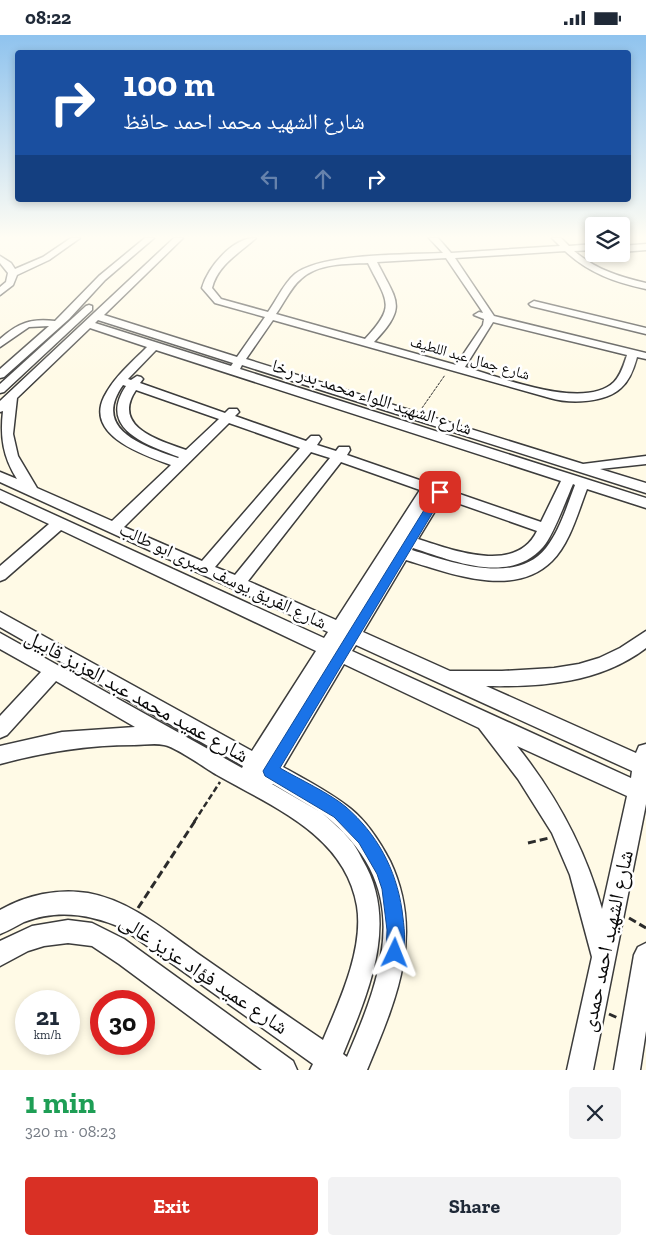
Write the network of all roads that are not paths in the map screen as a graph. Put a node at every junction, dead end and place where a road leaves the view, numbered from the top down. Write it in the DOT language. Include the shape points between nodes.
graph roads {
  1 [pos="94,286"];
  2 [pos="115,286"];
  3 [pos="127,286"];
  4 [pos="207,286"];
  5 [pos="300,286"];
  6 [pos="384,286"];
  7 [pos="468,286"];
  8 [pos="534,304"];
  9 [pos="277,316"];
  10 [pos="484,319"];
  11 [pos="91,320"];
  12 [pos="57,324"];
  13 [pos="646,331"];
  14 [pos="368,341"];
  15 [pos="265,342"];
  16 [pos="0,344"];
  17 [pos="159,347"];
  18 [pos="628,354"];
  19 [pos="646,356"];
  20 [pos="646,361"];
  21 [pos="245,365"];
  22 [pos="453,366"];
  23 [pos="0,375"];
  24 [pos="131,380"];
  25 [pos="0,390"];
  26 [pos="12,396"];
  27 [pos="0,408"];
  28 [pos="227,412"];
  29 [pos="312,442"];
  30 [pos="342,452"];
  31 [pos="180,458"];
  32 [pos="646,460"];
  33 [pos="577,476"];
  34 [pos="0,477"];
  35 [pos="437,485"];
  36 [pos="646,488"];
  37 [pos="32,491"];
  38 [pos="0,495"];
  39 [pos="646,503"];
  40 [pos="55,521"];
  41 [pos="548,524"];
  42 [pos="109,526"];
  43 [pos="406,547"];
  44 [pos="0,562"];
  45 [pos="204,569"];
  46 [pos="0,575"];
  47 [pos="236,583"];
  48 [pos="0,619"];
  49 [pos="346,633"];
  50 [pos="646,638"];
  51 [pos="0,640"];
  52 [pos="335,650"];
  53 [pos="54,671"];
  54 [pos="446,678"];
  55 [pos="89,680"];
  56 [pos="484,719"];
  57 [pos="0,729"];
  58 [pos="169,736"];
  59 [pos="0,755"];
  60 [pos="645,762"];
  61 [pos="252,774"];
  62 [pos="642,792"];
  63 [pos="0,923"];
  64 [pos="0,954"];
  65 [pos="646,955"];
  66 [pos="604,959"];
  67 [pos="640,1020"];
  68 [pos="331,1066"];
  69 [pos="284,1070"];
  70 [pos="354,1070"];
  71 [pos="580,1070"];
  72 [pos="627,1070"];
  1 -- 12 [label="street"];
  2 -- 25 [label="street"];
  3 -- 11 [label="street"];
  4 -- 9 [label="street, شارع جمال عبد اللطيف" via="213,297 225,304"];
  5 -- 9 [label="street"];
  6 -- 14 [label="street" via="392,310"];
  7 -- 10 [label="street" via="487,311"];
  8 -- 13 [label="street"];
  9 -- 14 [label="street, شارع جمال عبد اللطيف"];
  9 -- 15 [label="street"];
  9 -- 21 [label="street"];
  10 -- 18 [label="street"];
  10 -- 22 [label="street"];
  11 -- 17 [label="street, شارع الشهيد اللواء محمد بدر رخا"];
  11 -- 21 [label="street, شارع الشهيد اللواء محمد بدر رخا"];
  11 -- 26 [label="street"];
  12 -- 16 [label="street" via="26,323"];
  12 -- 23 [label="street"];
  14 -- 22 [label="street, شارع جمال عبد اللطيف"];
  17 -- 21 [label="street, شارع الشهيد اللواء محمد بدر رخا"];
  17 -- 24 [label="street"];
  18 -- 19 [label="street"];
  18 -- 20 [label="street"];
  18 -- 22 [label="street, شارع جمال عبد اللطيف" via="624,377 619,384 585,397 542,393"];
  21 -- 33 [label="street, شارع الشهيد اللواء محمد بدر رخا"];
  21 -- 33 [label="street, شارع الشهيد اللواء محمد بدر رخا" via="416,416"];
  24 -- 28 [label="street"];
  24 -- 31 [label="street" via="107,404 106,419 110,426 122,438"];
  26 -- 27 [label="street"];
  26 -- 37 [label="street" via="6,424 9,453 18,473"];
  28 -- 29 [label="street"];
  28 -- 31 [label="street"];
  29 -- 30 [label="street"];
  29 -- 45 [label="street"];
  30 -- 35 [label="street"];
  30 -- 47 [label="street"];
  31 -- 42 [label="street"];
  32 -- 33 [label="street"];
  33 -- 36 [label="street, شارع الشهيد اللواء محمد بدر رخا"];
  33 -- 39 [label="street, شارع الشهيد اللواء محمد بدر رخا"];
  33 -- 41 [label="street"];
  33 -- 43 [label="street" via="554,547 546,558 520,572 485,574 450,567"];
  34 -- 37 [label="street, شارع الفريق يوسف صبرى ابو طالب"];
  35 -- 41 [label="street"];
  35 -- 43 [label="street"];
  35 -- 49 [label="street"];
  37 -- 42 [label="street, شارع الفريق يوسف صبرى ابو طالب"];
  38 -- 40 [label="street, شارع الفريق يوسف صبرى ابو طالب"];
  40 -- 44 [label="street"];
  40 -- 46 [label="street"];
  40 -- 52 [label="street, شارع الفريق يوسف صبرى ابو طالب"];
  41 -- 43 [label="street" via="532,551 509,561 478,561"];
  42 -- 45 [label="street, شارع الفريق يوسف صبرى ابو طالب"];
  43 -- 49 [label="street"];
  45 -- 47 [label="street, شارع الفريق يوسف صبرى ابو طالب"];
  47 -- 49 [label="street, شارع الفريق يوسف صبرى ابو طالب"];
  48 -- 55 [label="street, شارع عميد محمد عبد العزيز قابيل"];
  49 -- 52 [label="street"];
  49 -- 54 [label="street, شارع الفريق يوسف صبرى ابو طالب"];
  50 -- 54 [label="street" via="621,655 568,674 537,678"];
  51 -- 53 [label="street, شارع عميد محمد عبد العزيز قابيل"];
  52 -- 56 [label="street, شارع الفريق يوسف صبرى ابو طالب"];
  52 -- 61 [label="street"];
  53 -- 55 [label="street, شارع عميد محمد عبد العزيز قابيل"];
  53 -- 57 [label="street"];
  54 -- 60 [label="street, شارع الفريق يوسف صبرى ابو طالب"];
  55 -- 58 [label="street, شارع عميد محمد عبد العزيز قابيل"];
  55 -- 61 [label="street, شارع عميد محمد عبد العزيز قابيل"];
  56 -- 62 [label="street, شارع الفريق يوسف صبرى ابو طالب"];
  56 -- 66 [label="street" via="540,792 564,834 588,897"];
  58 -- 59 [label="street" via="90,737"];
  58 -- 61 [label="street, شارع عميد محمد عبد العزيز قابيل"];
  60 -- 62 [label="street, شارع الشهيد احمد حمدى"];
  61 -- 68 [label="street, شارع عميد محمد عبد العزيز قابيل" via="330,831 354,860 362,879 370,926 368,948"];
  61 -- 70 [label="street, شارع عميد محمد عبد العزيز قابيل" via="326,802 353,823 375,853 391,889 395,953 390,975"];
  62 -- 66 [label="street, شارع الشهيد احمد حمدى"];
  63 -- 68 [label="street, شارع عميد فؤاد عزيز غالى" via="41,906 72,902 101,907 130,920"];
  64 -- 69 [label="street, شارع عميد فؤاد عزيز غالى" via="37,936 65,932 91,935 114,946"];
  65 -- 67 [label="street"];
  66 -- 71 [label="street, شارع الشهيد احمد حمدى"];
  67 -- 72 [label="street"];
}
